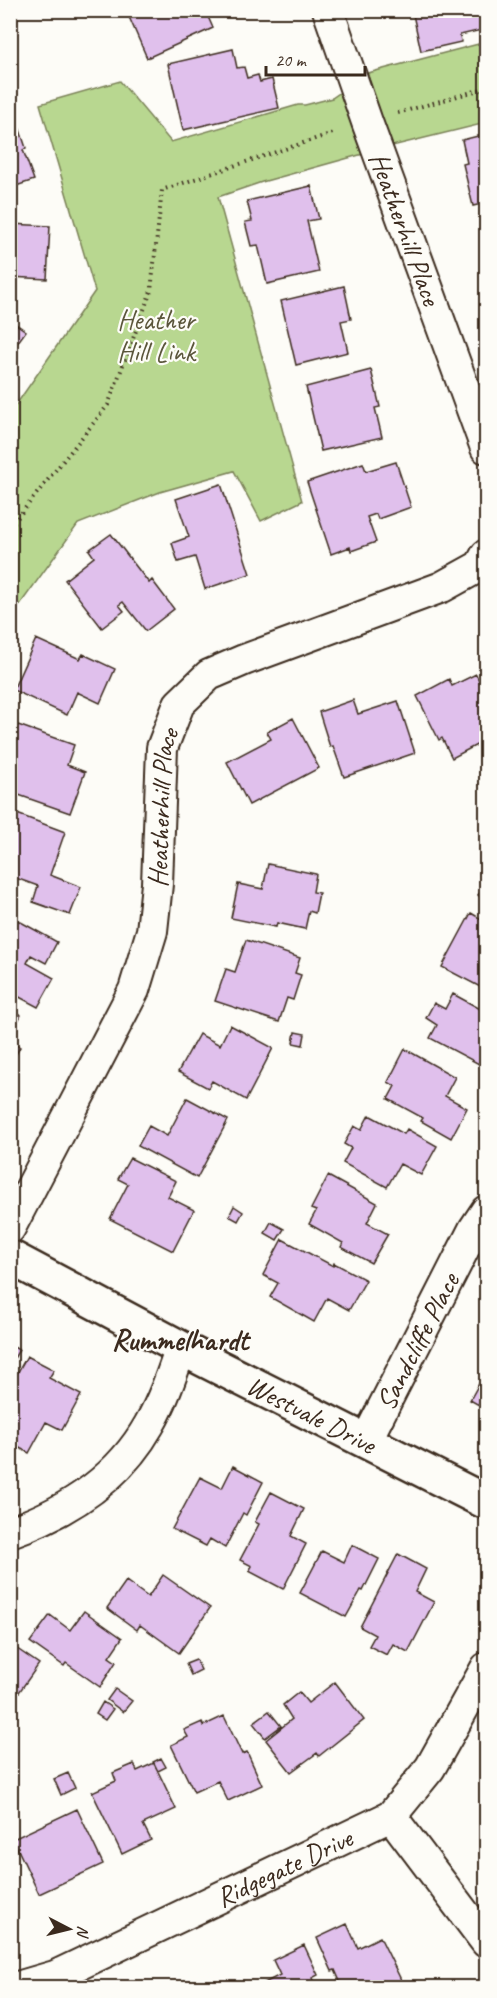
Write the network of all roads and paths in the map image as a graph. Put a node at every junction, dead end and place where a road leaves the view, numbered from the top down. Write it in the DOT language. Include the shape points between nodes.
graph roads {
  1 [pos="328,10"];
  2 [pos="486,88"];
  3 [pos="367,122"];
  4 [pos="486,448"];
  5 [pos="10,527"];
  6 [pos="486,555"];
  7 [pos="486,1211"];
  8 [pos="10,1228"];
  9 [pos="10,1257"];
  10 [pos="182,1348"];
  11 [pos="366,1441"];
  12 [pos="486,1502"];
  13 [pos="10,1532"];
  14 [pos="486,1668"];
  15 [pos="391,1816"];
  16 [pos="486,1942"];
  17 [pos="14,1988"];
  1 -- 3 [label="street, Heatherhill Place"];
  2 -- 3 [label="path"];
  3 -- 4 [label="street, Heatherhill Place"];
  3 -- 5 [label="path" via="162,190 151,291 108,405"];
  6 -- 8 [label="street, Heatherhill Place" via="480,566 442,587 209,675 179,704 162,748 158,884 152,931 134,990"];
  7 -- 11 [label="street, Sandcliffe Place"];
  9 -- 10 [label="street, Westvale Drive"];
  10 -- 11 [label="street, Westvale Drive"];
  10 -- 13 [label="street" via="150,1425 125,1460 83,1497"];
  11 -- 12 [label="street, Westvale Drive"];
  14 -- 15 [label="street, Ridgegate Drive" via="430,1768"];
  15 -- 16 [label="street"];
  15 -- 17 [label="street, Ridgegate Drive" via="55,1976"];
}
